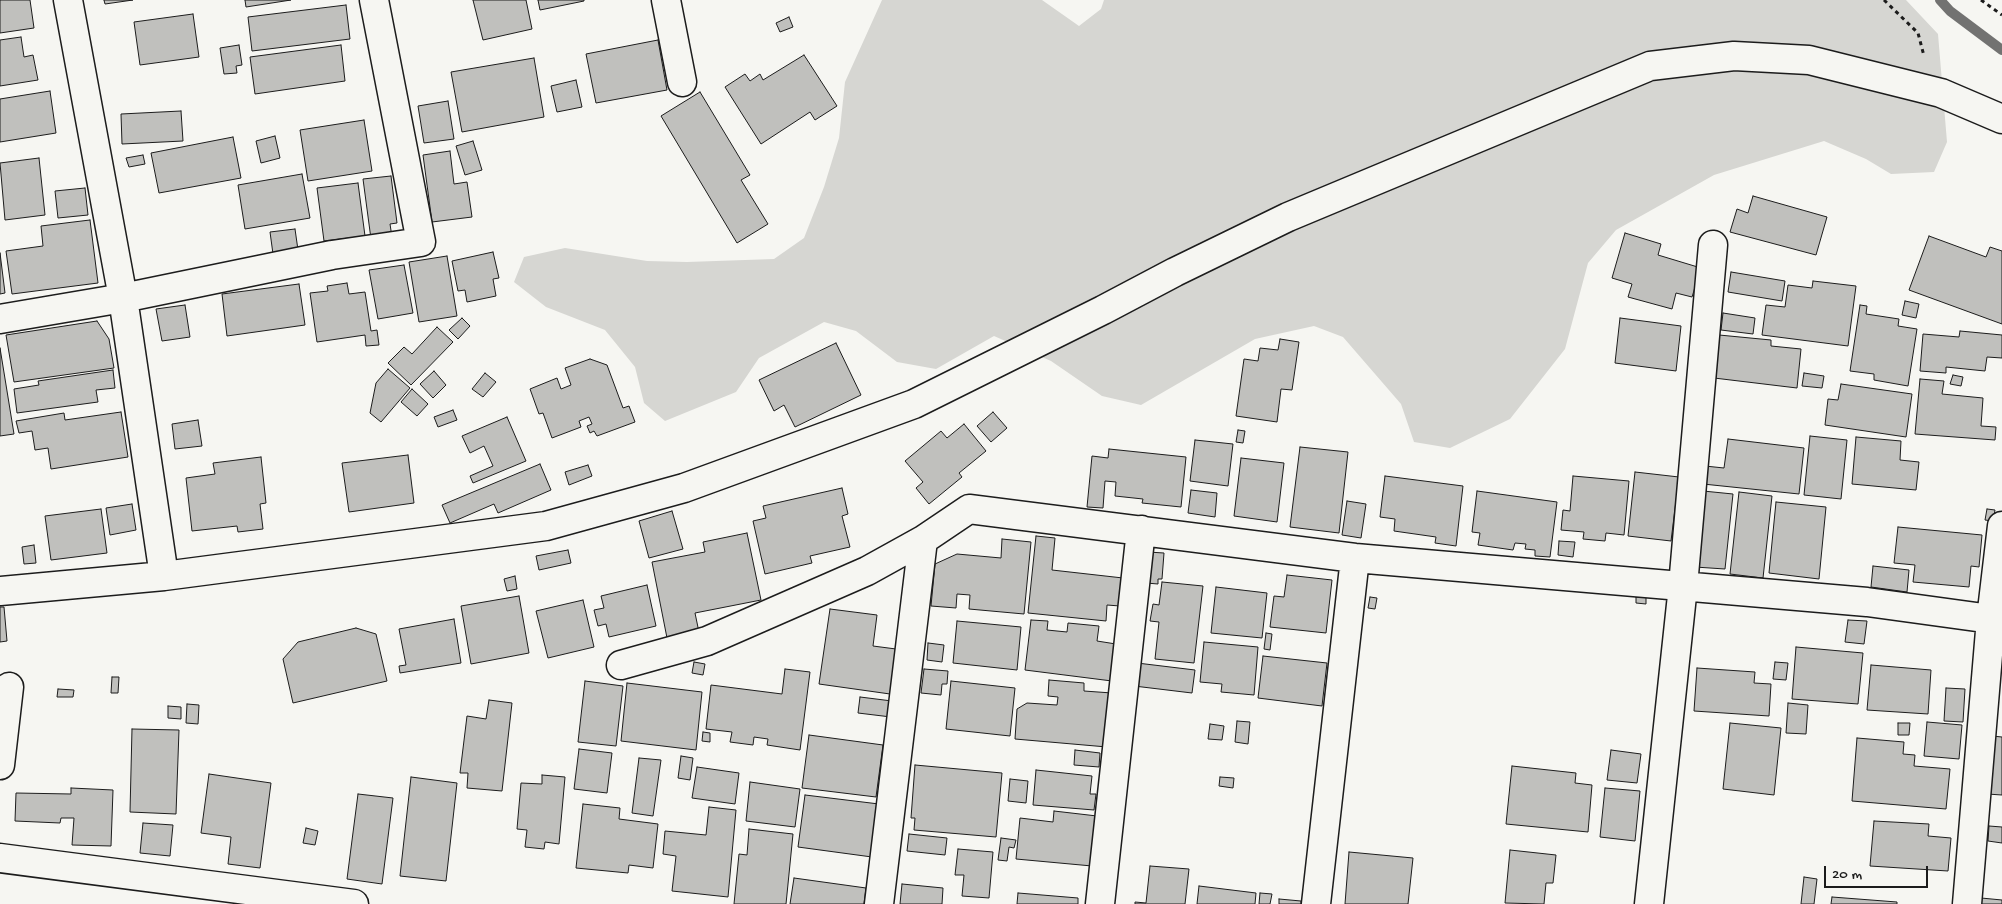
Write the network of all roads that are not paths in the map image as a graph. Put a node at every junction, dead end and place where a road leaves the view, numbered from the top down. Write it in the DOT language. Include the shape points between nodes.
graph roads {
  1 [pos="68,0"];
  2 [pos="374,0"];
  3 [pos="666,0"];
  4 [pos="682,82"];
  5 [pos="2002,119"];
  6 [pos="1713,245"];
  7 [pos="123,298"];
  8 [pos="0,319"];
  9 [pos="2002,526"];
  10 [pos="1141,530"];
  11 [pos="923,540"];
  12 [pos="1355,558"];
  13 [pos="164,576"];
  14 [pos="1683,586"];
  15 [pos="0,591"];
  16 [pos="1992,619"];
  17 [pos="622,665"];
  18 [pos="9,687"];
  19 [pos="1993,705"];
  20 [pos="0,765"];
  21 [pos="0,858"];
  22 [pos="354,904"];
  23 [pos="879,904"];
  24 [pos="1100,904"];
  25 [pos="1316,904"];
  26 [pos="1649,904"];
  27 [pos="1967,904"];
  1 -- 7 [label="street"];
  2 -- 7 [label="street" via="421,242 332,255"];
  3 -- 4 [label="street"];
  5 -- 13 [label="street" via="1941,93 1809,60 1734,56 1650,66 1288,217 914,404 684,488 546,526"];
  6 -- 14 [label="street"];
  7 -- 8 [label="street"];
  7 -- 13 [label="street"];
  9 -- 16 [label="street"];
  10 -- 11 [label="street" via="969,509"];
  10 -- 12 [label="street"];
  10 -- 24 [label="street"];
  11 -- 17 [label="street" via="867,571 707,640"];
  11 -- 23 [label="street"];
  12 -- 14 [label="street"];
  12 -- 25 [label="street"];
  13 -- 15 [label="street"];
  14 -- 16 [label="street" via="1867,602"];
  14 -- 26 [label="street"];
  16 -- 19 [label="street"];
  18 -- 20 [label="street"];
  19 -- 27 [label="street"];
  21 -- 22 [label="street"];
}
